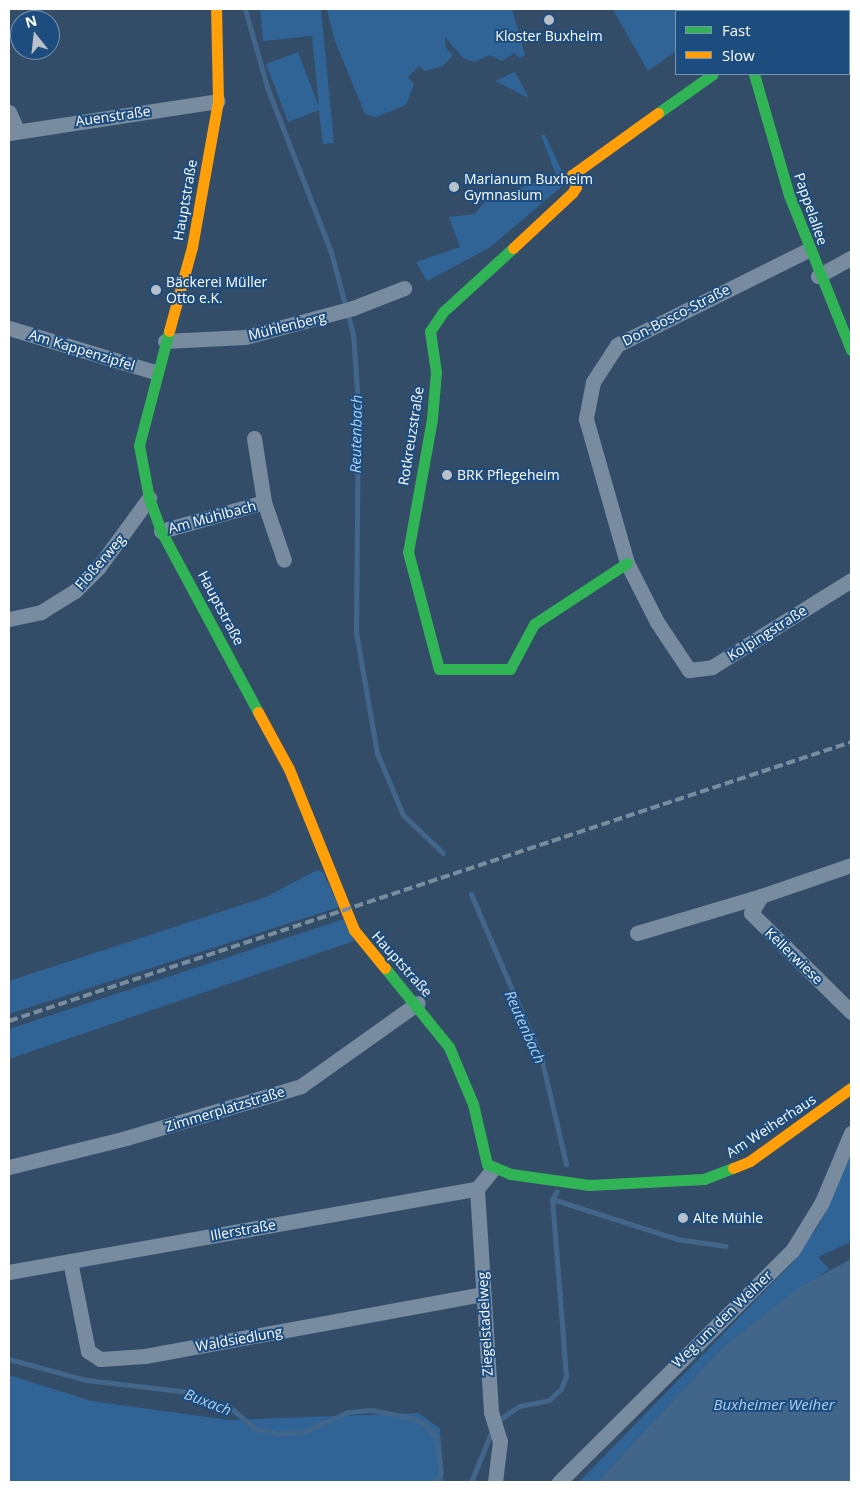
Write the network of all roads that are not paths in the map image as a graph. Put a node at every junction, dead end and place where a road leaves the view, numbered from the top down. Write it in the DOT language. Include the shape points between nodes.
graph roads {
  1 [pos="216,9"];
  2 [pos="712,75"];
  3 [pos="754,75"];
  4 [pos="218,101"];
  5 [pos="9,112"];
  6 [pos="13,131"];
  7 [pos="808,250"];
  8 [pos="851,258"];
  9 [pos="818,276"];
  10 [pos="404,288"];
  11 [pos="9,328"];
  12 [pos="165,341"];
  13 [pos="851,350"];
  14 [pos="155,372"];
  15 [pos="254,438"];
  16 [pos="149,498"];
  17 [pos="264,502"];
  18 [pos="161,530"];
  19 [pos="284,560"];
  20 [pos="627,563"];
  21 [pos="851,580"];
  22 [pos="9,619"];
  23 [pos="682,663"];
  24 [pos="851,865"];
  25 [pos="761,896"];
  26 [pos="637,933"];
  27 [pos="418,1003"];
  28 [pos="851,1012"];
  29 [pos="851,1088"];
  30 [pos="851,1133"];
  31 [pos="9,1167"];
  32 [pos="493,1169"];
  33 [pos="477,1189"];
  34 [pos="70,1261"];
  35 [pos="9,1272"];
  36 [pos="483,1294"];
  37 [pos="495,1482"];
  38 [pos="560,1482"];
  1 -- 4 [label="street, Hauptstraße"];
  2 -- 20 [label="street, Rotkreuzstraße" via="572,175 576,187 572,193 444,312 430,331 436,372 432,419 408,552 439,669 510,669 534,624"];
  3 -- 7 [label="street, Pappelallee"];
  4 -- 6 [label="street, Auenstraße"];
  4 -- 12 [label="street, Hauptstraße" via="192,247"];
  5 -- 6 [label="street"];
  7 -- 9 [label="street, Pappelallee"];
  7 -- 20 [label="street, Don-Bosco-Straße" via="640,331 617,345 603,360 594,382 586,419"];
  8 -- 9 [label="street"];
  9 -- 13 [label="street, Pappelallee"];
  10 -- 12 [label="street, Mühlenberg" via="353,308 245,337"];
  11 -- 14 [label="street, Am Kappenzipfel"];
  12 -- 14 [label="street, Hauptstraße"];
  14 -- 16 [label="street, Hauptstraße" via="139,445"];
  15 -- 17 [label="street, Am Mühlbach"];
  16 -- 18 [label="street, Hauptstraße"];
  16 -- 22 [label="street, Flößerweg" via="98,568 75,592 41,612"];
  17 -- 18 [label="street, Am Mühlbach"];
  17 -- 19 [label="street, Am Mühlbach"];
  18 -- 27 [label="street, Hauptstraße" via="289,769 354,930"];
  20 -- 23 [label="street, Don-Bosco-Straße"];
  21 -- 23 [label="street, Kolpingstraße" via="712,667 700,672"];
  24 -- 25 [label="street"];
  25 -- 26 [label="street"];
  25 -- 28 [label="street, Kellerwiese" via="751,912"];
  27 -- 31 [label="street, Zimmerplatzstraße" via="301,1086 134,1136"];
  27 -- 32 [label="street, Hauptstraße" via="462,1072 483,1155"];
  29 -- 32 [label="street, Am Weiherhaus" via="750,1161 704,1180 589,1184"];
  30 -- 38 [label="street, Weg um den Weiher" via="822,1202 792,1250"];
  32 -- 33 [label="street"];
  33 -- 34 [label="street, Illerstraße"];
  33 -- 36 [label="street, Ziegelstadelweg"];
  34 -- 35 [label="street, Illerstraße"];
  34 -- 36 [label="street, Waldsiedlung" via="88,1351 100,1359 145,1356"];
  36 -- 37 [label="street, Ziegelstadelweg" via="491,1412 500,1441"];
}
